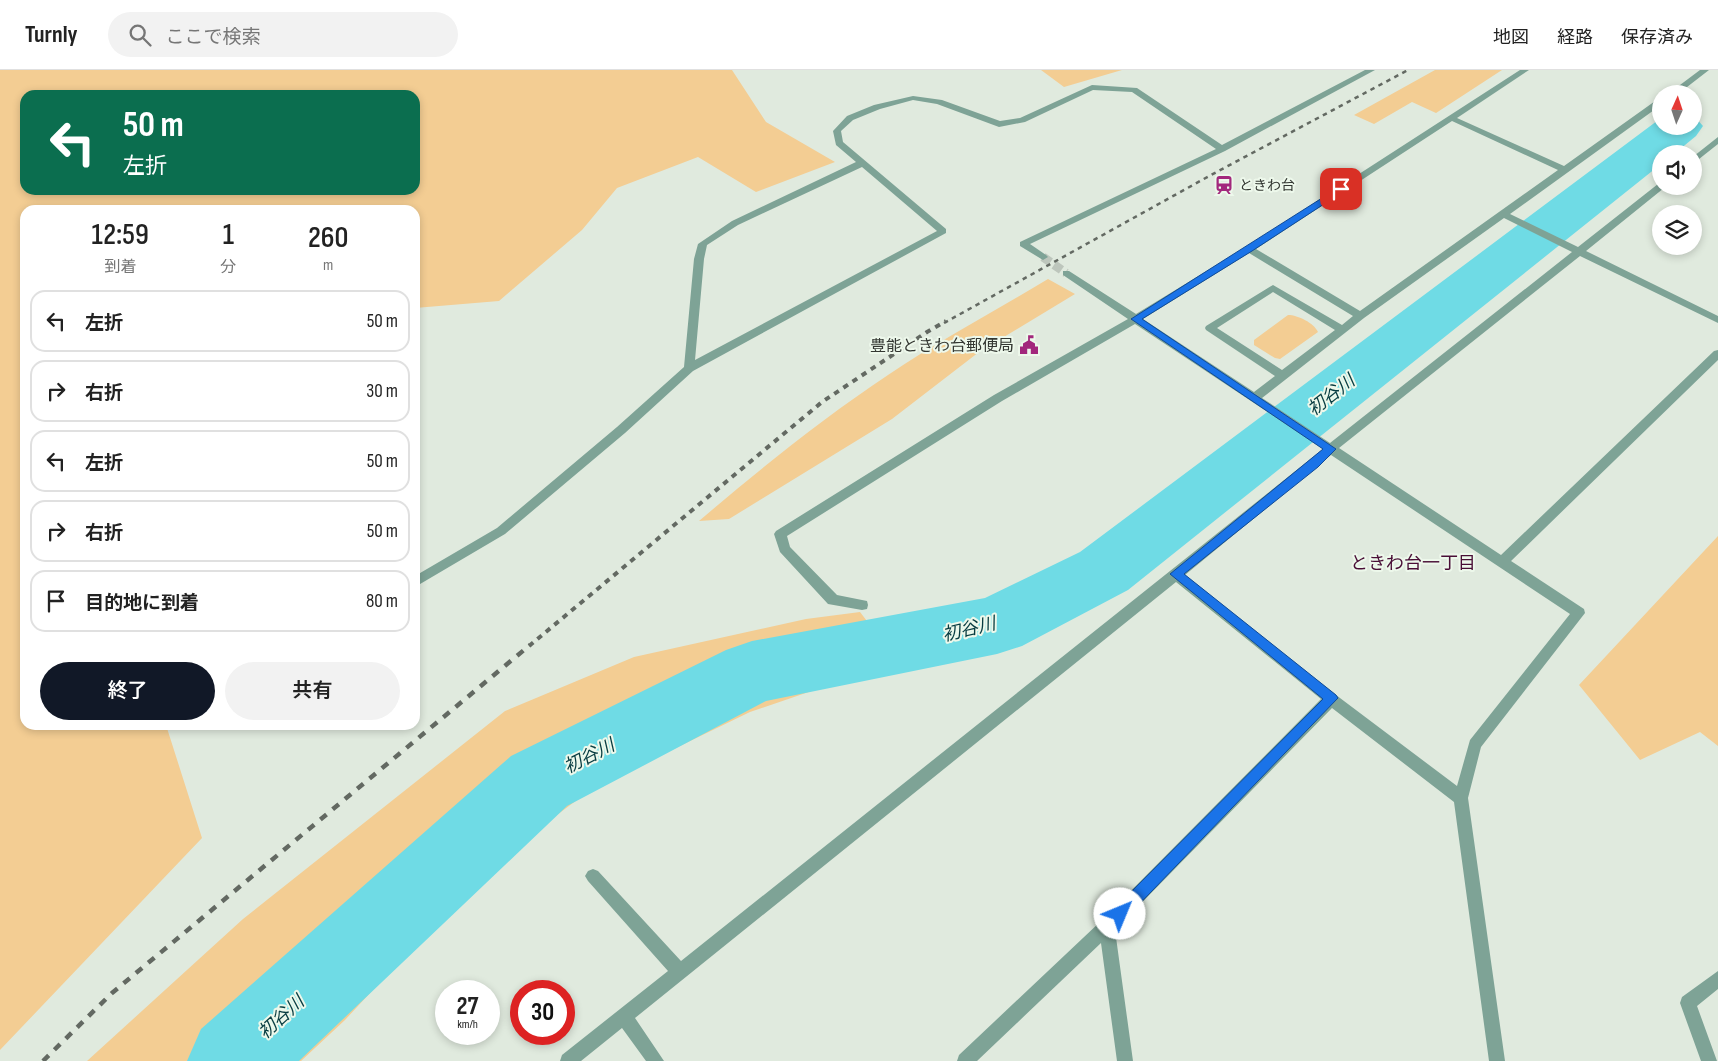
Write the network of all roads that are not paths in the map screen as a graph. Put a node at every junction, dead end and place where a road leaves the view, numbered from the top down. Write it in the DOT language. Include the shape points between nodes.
graph roads {
  1 [pos="1371,70"];
  2 [pos="1524,70"];
  3 [pos="1705,70"];
  4 [pos="1684,85"];
  5 [pos="1652,107"];
  6 [pos="1451,118"];
  7 [pos="1718,140"];
  8 [pos="1222,149"];
  9 [pos="1702,153"];
  10 [pos="862,163"];
  11 [pos="1564,170"];
  12 [pos="1652,193"];
  13 [pos="1504,215"];
  14 [pos="1249,249"];
  15 [pos="1578,251"];
  16 [pos="1043,257"];
  17 [pos="1066,273"];
  18 [pos="1360,316"];
  19 [pos="1136,319"];
  20 [pos="1718,320"];
  21 [pos="1342,330"];
  22 [pos="1718,354"];
  23 [pos="689,368"];
  24 [pos="1283,376"];
  25 [pos="1254,398"];
  26 [pos="1330,449"];
  27 [pos="1503,561"];
  28 [pos="1176,574"];
  29 [pos="420,579"];
  30 [pos="862,605"];
  31 [pos="1331,698"];
  32 [pos="1461,798"];
  33 [pos="594,876"];
  34 [pos="1106,927"];
  35 [pos="680,972"];
  36 [pos="1718,979"];
  37 [pos="624,1016"];
  38 [pos="568,1061"];
  39 [pos="656,1061"];
  40 [pos="965,1061"];
  41 [pos="1125,1061"];
  42 [pos="1497,1061"];
  43 [pos="1709,1061"];
  1 -- 8 [label="street"];
  2 -- 6 [label="street"];
  3 -- 4 [label="street"];
  5 -- 11 [label="street"];
  6 -- 11 [label="street"];
  6 -- 14 [label="street"];
  7 -- 9 [label="street"];
  8 -- 10 [label="street" via="1134,90 1092,87 1022,120 999,124 939,102 913,98 877,107 850,118 837,131 839,142"];
  8 -- 16 [label="street" via="1024,244"];
  10 -- 23 [label="street" via="736,223 703,244"];
  10 -- 23 [label="street" via="943,231"];
  11 -- 13 [label="street"];
  12 -- 15 [label="street"];
  13 -- 15 [label="street"];
  13 -- 18 [label="street"];
  14 -- 18 [label="street"];
  14 -- 19 [label="street"];
  15 -- 20 [label="street"];
  15 -- 26 [label="street"];
  17 -- 19 [label="street"];
  18 -- 21 [label="street"];
  19 -- 25 [label="street"];
  19 -- 30 [label="street" via="998,398 780,534 784,549 833,600"];
  21 -- 24 [label="street"];
  21 -- 24 [label="street" via="1273,288 1210,328"];
  22 -- 27 [label="street"];
  23 -- 29 [label="street" via="502,531"];
  24 -- 25 [label="street"];
  25 -- 26 [label="street"];
  26 -- 27 [label="street"];
  26 -- 28 [label="street"];
  27 -- 32 [label="street" via="1579,613 1475,744"];
  28 -- 31 [label="street"];
  28 -- 35 [label="street"];
  31 -- 32 [label="street"];
  31 -- 34 [label="street"];
  32 -- 42 [label="street"];
  33 -- 35 [label="street"];
  34 -- 40 [label="street"];
  34 -- 41 [label="street"];
  35 -- 37 [label="street"];
  36 -- 43 [label="street" via="1688,1003"];
  37 -- 38 [label="street"];
  37 -- 39 [label="street"];
}
